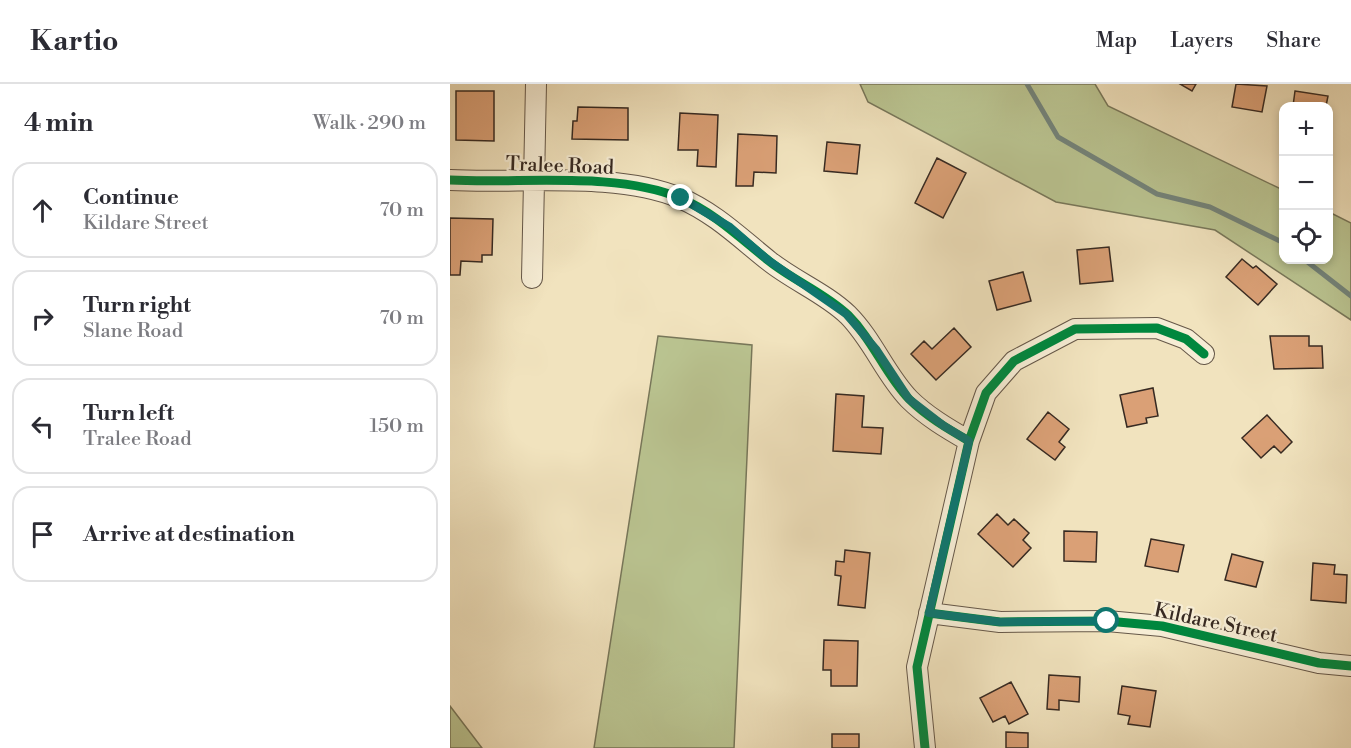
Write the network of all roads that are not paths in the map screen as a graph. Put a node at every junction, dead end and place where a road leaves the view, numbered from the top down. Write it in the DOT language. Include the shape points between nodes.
graph roads {
  1 [pos="536,84"];
  2 [pos="450,180"];
  3 [pos="534,181"];
  4 [pos="532,279"];
  5 [pos="1204,354"];
  6 [pos="969,441"];
  7 [pos="929,613"];
  8 [pos="1351,666"];
  9 [pos="925,748"];
  1 -- 3 [label="street"];
  2 -- 3 [label="street, Tralee Road"];
  3 -- 4 [label="street"];
  3 -- 6 [label="street, Tralee Road" via="654,190 681,198 712,215 846,314 870,341 909,399"];
  5 -- 6 [label="street" via="1186,339 1157,328 1075,329 1014,361 986,393"];
  6 -- 7 [label="street"];
  7 -- 8 [label="street, Kildare Street" via="1000,622 1107,621 1162,626 1319,663"];
  7 -- 9 [label="street" via="917,667"];
}
